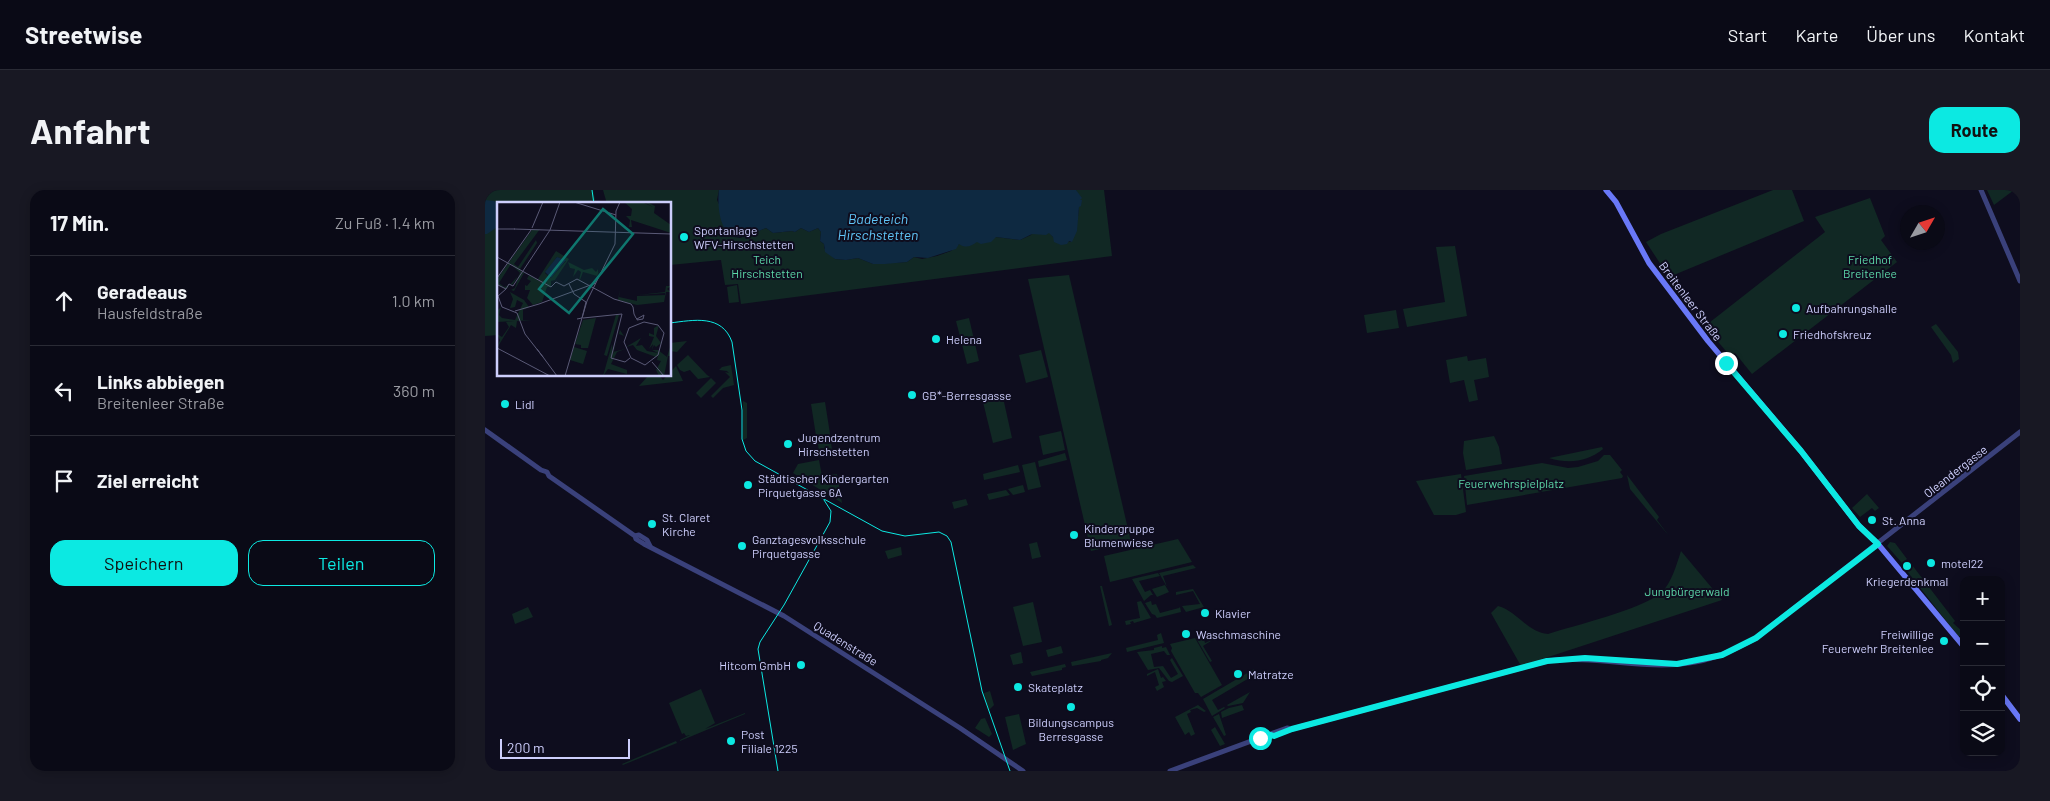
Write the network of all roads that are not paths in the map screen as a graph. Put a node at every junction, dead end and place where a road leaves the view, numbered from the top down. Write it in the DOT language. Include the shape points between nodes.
graph roads {
  1 [pos="1606,190"];
  2 [pos="1981,190"];
  3 [pos="2020,281"];
  4 [pos="485,430"];
  5 [pos="2020,432"];
  6 [pos="1878,544"];
  7 [pos="1960,642"];
  8 [pos="2005,699"];
  9 [pos="2020,719"];
  10 [pos="1023,771"];
  11 [pos="1170,771"];
  1 -- 6 [label="main road, Breitenleer Straße" via="1616,202 1649,263 1708,341 1859,526"];
  2 -- 3 [label="street"];
  4 -- 10 [label="street, Quadenstraße" via="644,544 784,616"];
  5 -- 6 [label="street, Oleandergasse"];
  6 -- 7 [label="main road, Breitenleer Straße"];
  6 -- 11 [label="street, Oleandergasse" via="1756,638 1722,655 1677,664 1585,658 1547,661 1271,735"];
  8 -- 9 [label="main road"];
}
